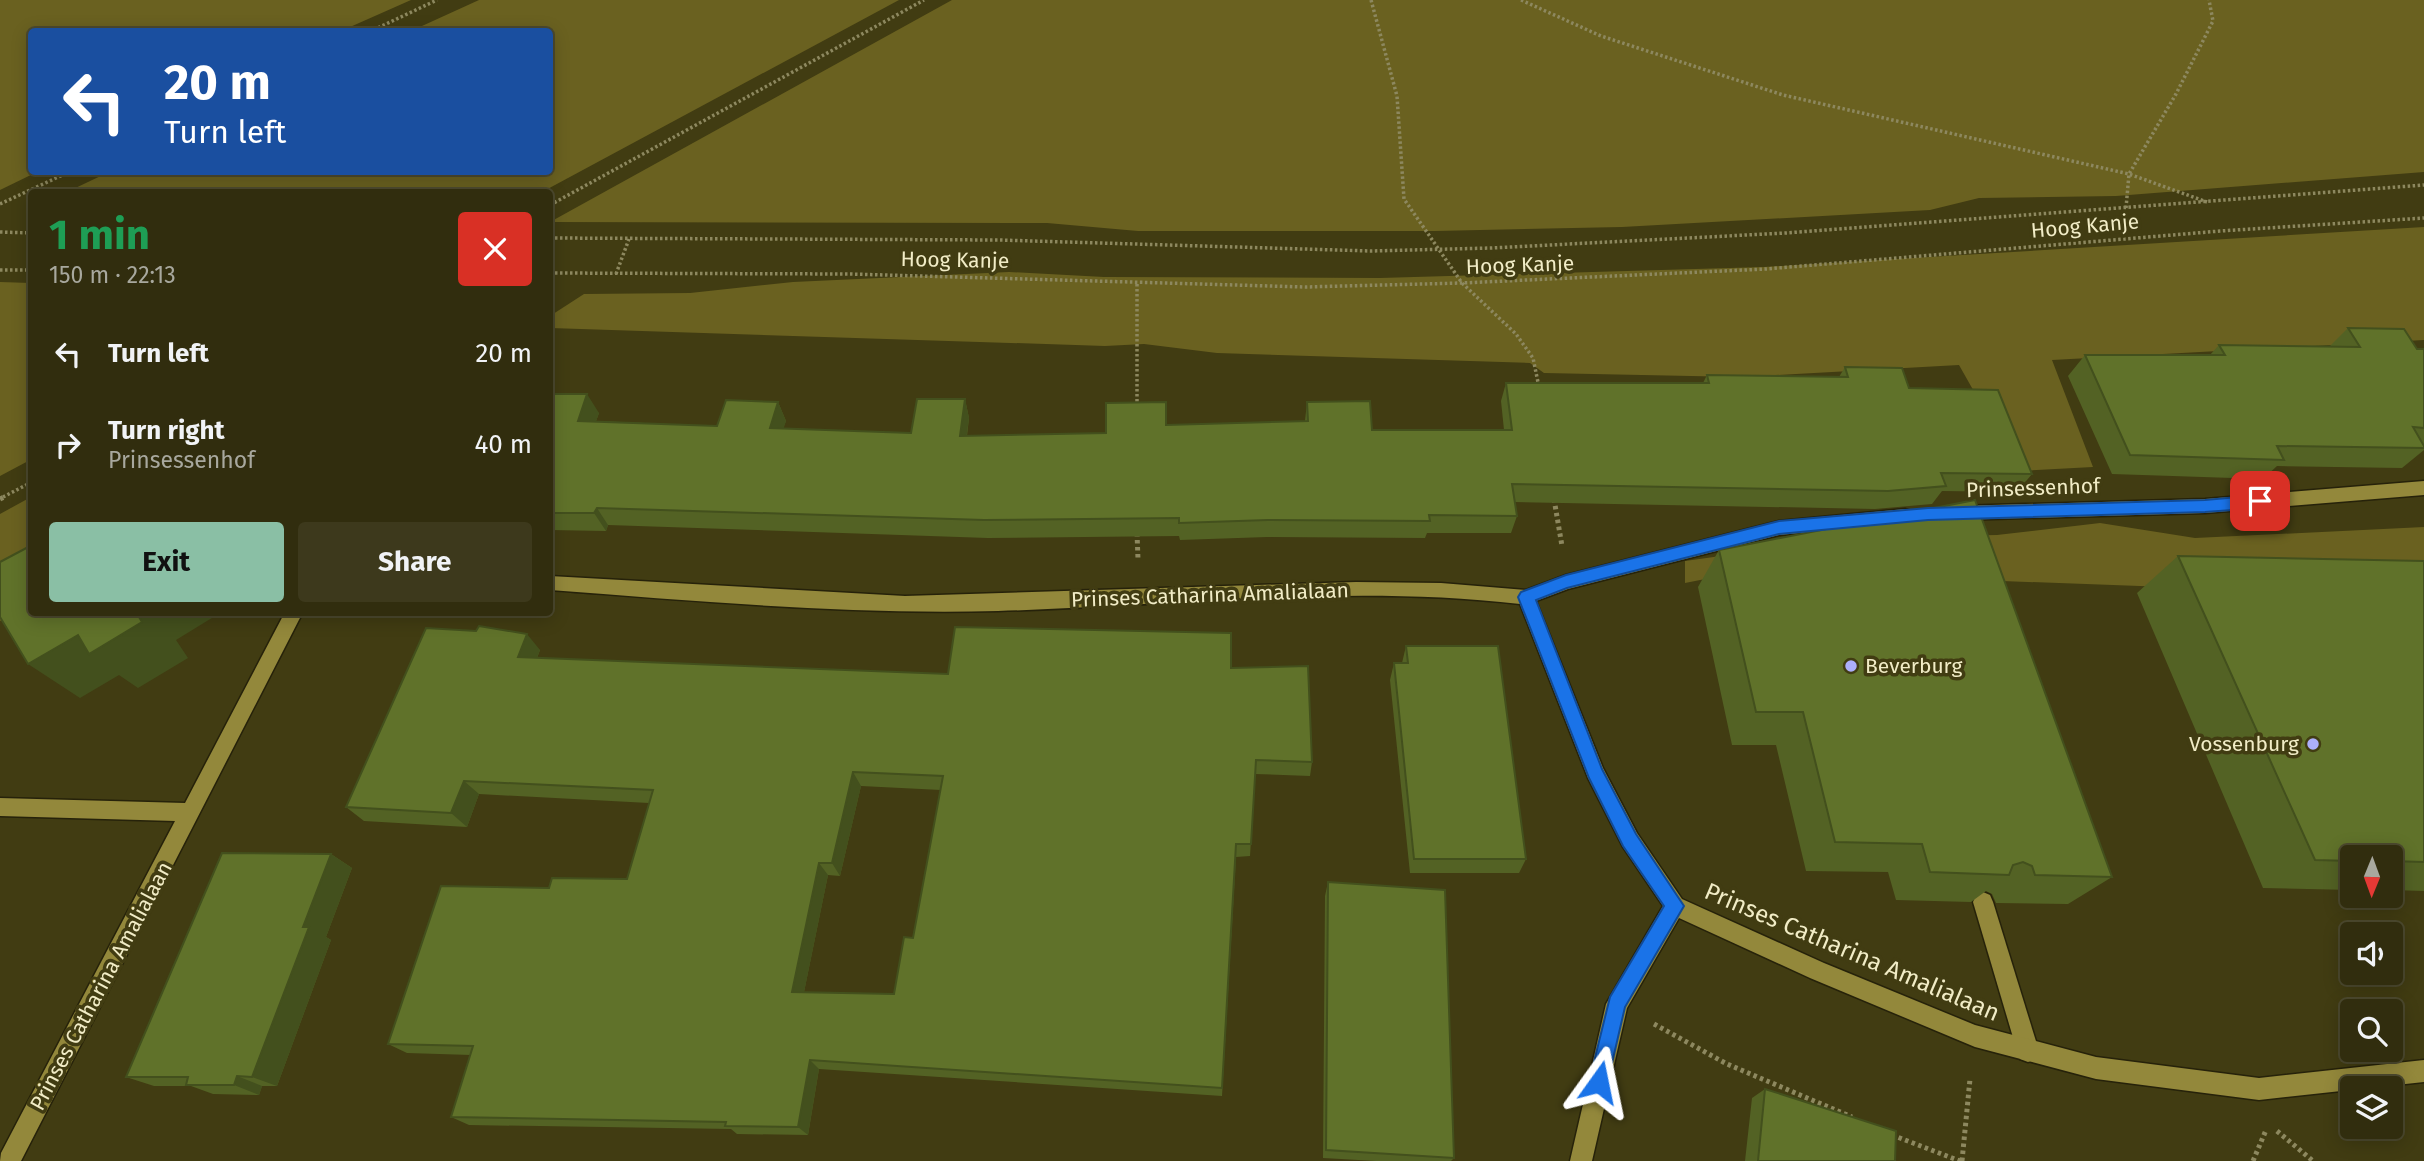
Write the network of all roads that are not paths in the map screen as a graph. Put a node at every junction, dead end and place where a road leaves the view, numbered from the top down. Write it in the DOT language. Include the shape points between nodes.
graph roads {
  1 [pos="2424,488"];
  2 [pos="553,583"];
  3 [pos="1526,597"];
  4 [pos="292,616"];
  5 [pos="0,807"];
  6 [pos="192,812"];
  7 [pos="1983,902"];
  8 [pos="1675,906"];
  9 [pos="2028,1051"];
  10 [pos="2424,1071"];
  11 [pos="9,1161"];
  12 [pos="1581,1161"];
  1 -- 3 [label="street, Prinsessenhof" via="2205,506 1935,514 1779,528 1566,582"];
  2 -- 3 [label="street, Prinses Catharina Amalialaan" via="799,600 953,604 1354,590 1482,591"];
  3 -- 8 [label="street, Prinses Catharina Amalialaan" via="1595,772 1630,840"];
  4 -- 6 [label="street, Prinses Catharina Amalialaan"];
  5 -- 6 [label="street"];
  6 -- 11 [label="street, Prinses Catharina Amalialaan"];
  7 -- 9 [label="street"];
  8 -- 9 [label="street, Prinses Catharina Amalialaan" via="1975,1036"];
  8 -- 12 [label="street, Prinses Catharina Amalialaan" via="1616,1004"];
  9 -- 10 [label="street, Prinses Catharina Amalialaan" via="2096,1068 2259,1089"];
}
